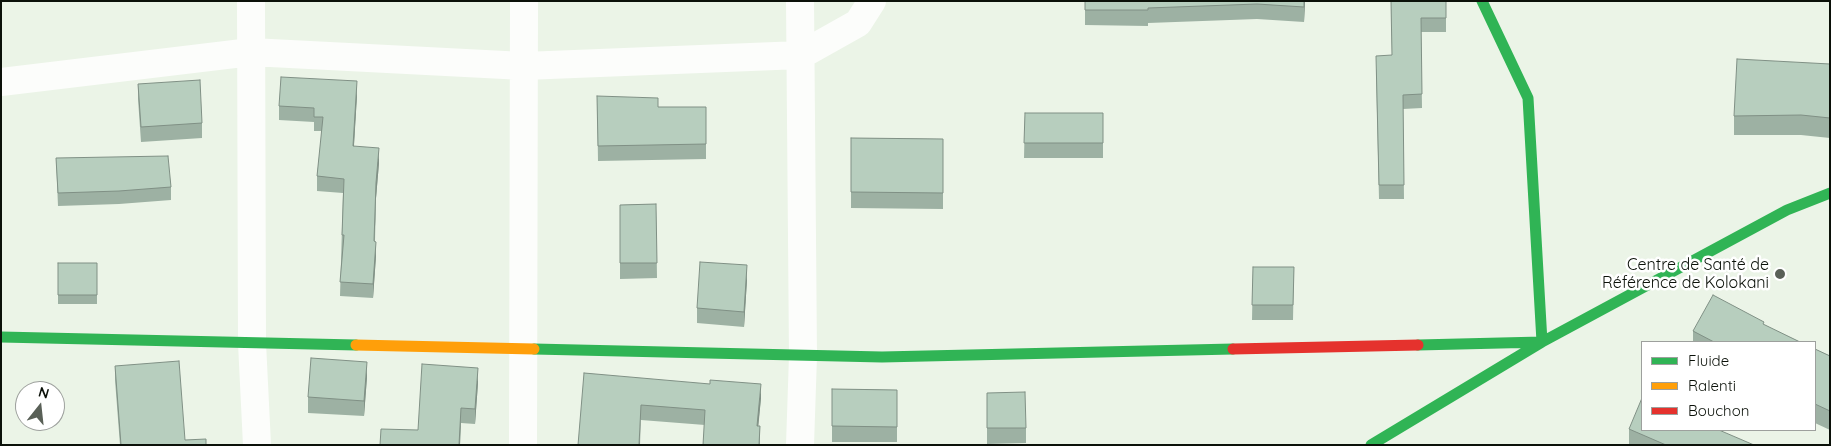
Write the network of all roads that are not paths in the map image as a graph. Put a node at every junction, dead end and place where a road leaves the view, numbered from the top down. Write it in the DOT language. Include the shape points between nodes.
graph roads {
  1 [pos="251,1"];
  2 [pos="524,1"];
  3 [pos="800,1"];
  4 [pos="872,1"];
  5 [pos="1482,1"];
  6 [pos="251,52"];
  7 [pos="800,55"];
  8 [pos="524,66"];
  9 [pos="1,82"];
  10 [pos="1830,193"];
  11 [pos="1,338"];
  12 [pos="1542,342"];
  13 [pos="252,343"];
  14 [pos="522,349"];
  15 [pos="803,356"];
  16 [pos="257,445"];
  17 [pos="523,445"];
  18 [pos="800,445"];
  19 [pos="1370,445"];
  1 -- 6 [label="street"];
  2 -- 8 [label="street"];
  3 -- 7 [label="street"];
  4 -- 7 [label="street" via="858,23"];
  5 -- 12 [label="street" via="1528,98"];
  6 -- 8 [label="street"];
  6 -- 9 [label="street"];
  6 -- 13 [label="street"];
  7 -- 8 [label="street"];
  7 -- 15 [label="street"];
  8 -- 14 [label="street"];
  10 -- 12 [label="street" via="1787,210"];
  11 -- 13 [label="street"];
  12 -- 15 [label="street"];
  12 -- 19 [label="street"];
  13 -- 14 [label="street"];
  13 -- 16 [label="street"];
  14 -- 15 [label="street"];
  14 -- 17 [label="street"];
  15 -- 18 [label="street"];
}
